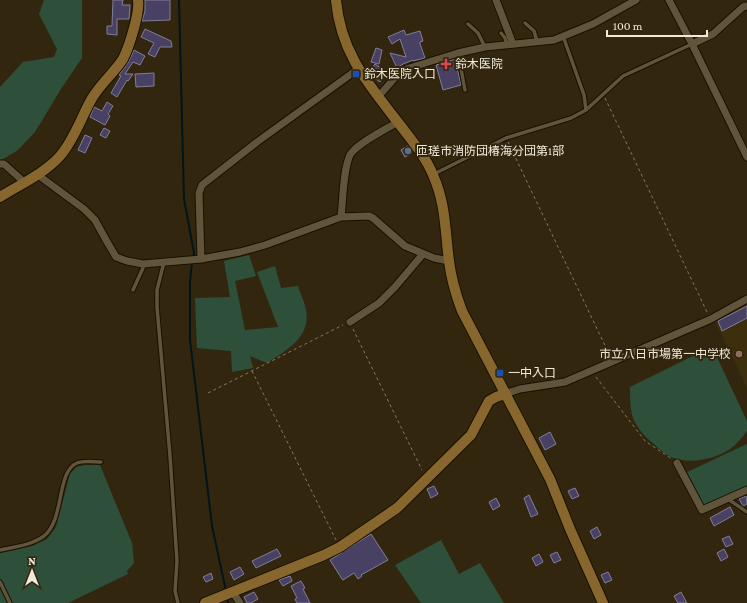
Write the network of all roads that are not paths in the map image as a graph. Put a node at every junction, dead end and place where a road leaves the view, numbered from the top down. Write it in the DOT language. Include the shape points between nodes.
graph roads {
  1 [pos="138,0"];
  2 [pos="336,0"];
  3 [pos="496,0"];
  4 [pos="636,0"];
  5 [pos="669,0"];
  6 [pos="747,6"];
  7 [pos="525,22"];
  8 [pos="468,24"];
  9 [pos="501,33"];
  10 [pos="563,36"];
  11 [pos="538,41"];
  12 [pos="510,44"];
  13 [pos="692,44"];
  14 [pos="484,46"];
  15 [pos="458,53"];
  16 [pos="358,69"];
  17 [pos="465,90"];
  18 [pos="378,97"];
  19 [pos="586,110"];
  20 [pos="398,122"];
  21 [pos="747,157"];
  22 [pos="0,164"];
  23 [pos="433,174"];
  24 [pos="38,175"];
  25 [pos="24,182"];
  26 [pos="0,197"];
  27 [pos="341,217"];
  28 [pos="423,254"];
  29 [pos="201,259"];
  30 [pos="449,261"];
  31 [pos="164,262"];
  32 [pos="143,264"];
  33 [pos="133,290"];
  34 [pos="747,299"];
  35 [pos="350,322"];
  36 [pos="505,394"];
  37 [pos="101,462"];
  38 [pos="677,463"];
  39 [pos="747,490"];
  40 [pos="727,499"];
  41 [pos="747,512"];
  42 [pos="0,550"];
  43 [pos="0,582"];
  44 [pos="232,591"];
  45 [pos="10,603"];
  46 [pos="178,603"];
  47 [pos="205,603"];
  48 [pos="240,603"];
  49 [pos="603,603"];
  1 -- 24 [label="street" via="137,15 123,58 92,98 62,153"];
  2 -- 16 [label="street" via="342,36"];
  3 -- 12 [label="street"];
  4 -- 10 [label="street" via="594,24"];
  5 -- 13 [label="street"];
  6 -- 13 [label="street" via="714,34"];
  7 -- 11 [label="lane" via="534,31"];
  8 -- 14 [label="lane" via="478,33"];
  9 -- 12 [label="lane"];
  10 -- 11 [label="street" via="554,40"];
  10 -- 19 [label="lane" via="584,95"];
  11 -- 12 [label="street"];
  12 -- 14 [label="street"];
  13 -- 19 [label="lane" via="623,76"];
  13 -- 21 [label="street"];
  14 -- 15 [label="street"];
  15 -- 17 [label="lane"];
  15 -- 18 [label="street" via="398,73"];
  16 -- 18 [label="street"];
  16 -- 29 [label="street" via="202,185 199,193"];
  18 -- 20 [label="street"];
  19 -- 23 [label="lane" via="571,118 506,138"];
  20 -- 23 [label="street"];
  20 -- 27 [label="street" via="350,154"];
  22 -- 25 [label="street" via="4,164"];
  23 -- 30 [label="street" via="443,207"];
  24 -- 25 [label="street"];
  24 -- 32 [label="street" via="96,220 116,257"];
  25 -- 26 [label="street"];
  27 -- 28 [label="street" via="369,216 405,246"];
  27 -- 29 [label="street" via="265,245"];
  28 -- 30 [label="street"];
  28 -- 35 [label="street" via="379,303"];
  29 -- 31 [label="street"];
  30 -- 36 [label="street" via="462,311"];
  31 -- 32 [label="street"];
  31 -- 46 [label="lane" via="157,290 157,307 170,456 177,561 175,591"];
  32 -- 33 [label="lane"];
  34 -- 36 [label="street" via="711,319 560,383"];
  36 -- 44 [label="street" via="489,401 471,435 397,508 340,547"];
  36 -- 49 [label="street" via="550,479"];
  37 -- 42 [label="lane" via="77,463 70,468 53,527 43,537 29,544"];
  38 -- 40 [label="street" via="702,510"];
  39 -- 40 [label="street"];
  40 -- 41 [label="lane"];
  43 -- 45 [label="lane"];
  44 -- 47 [label="street"];
  44 -- 48 [label="street"];
}
